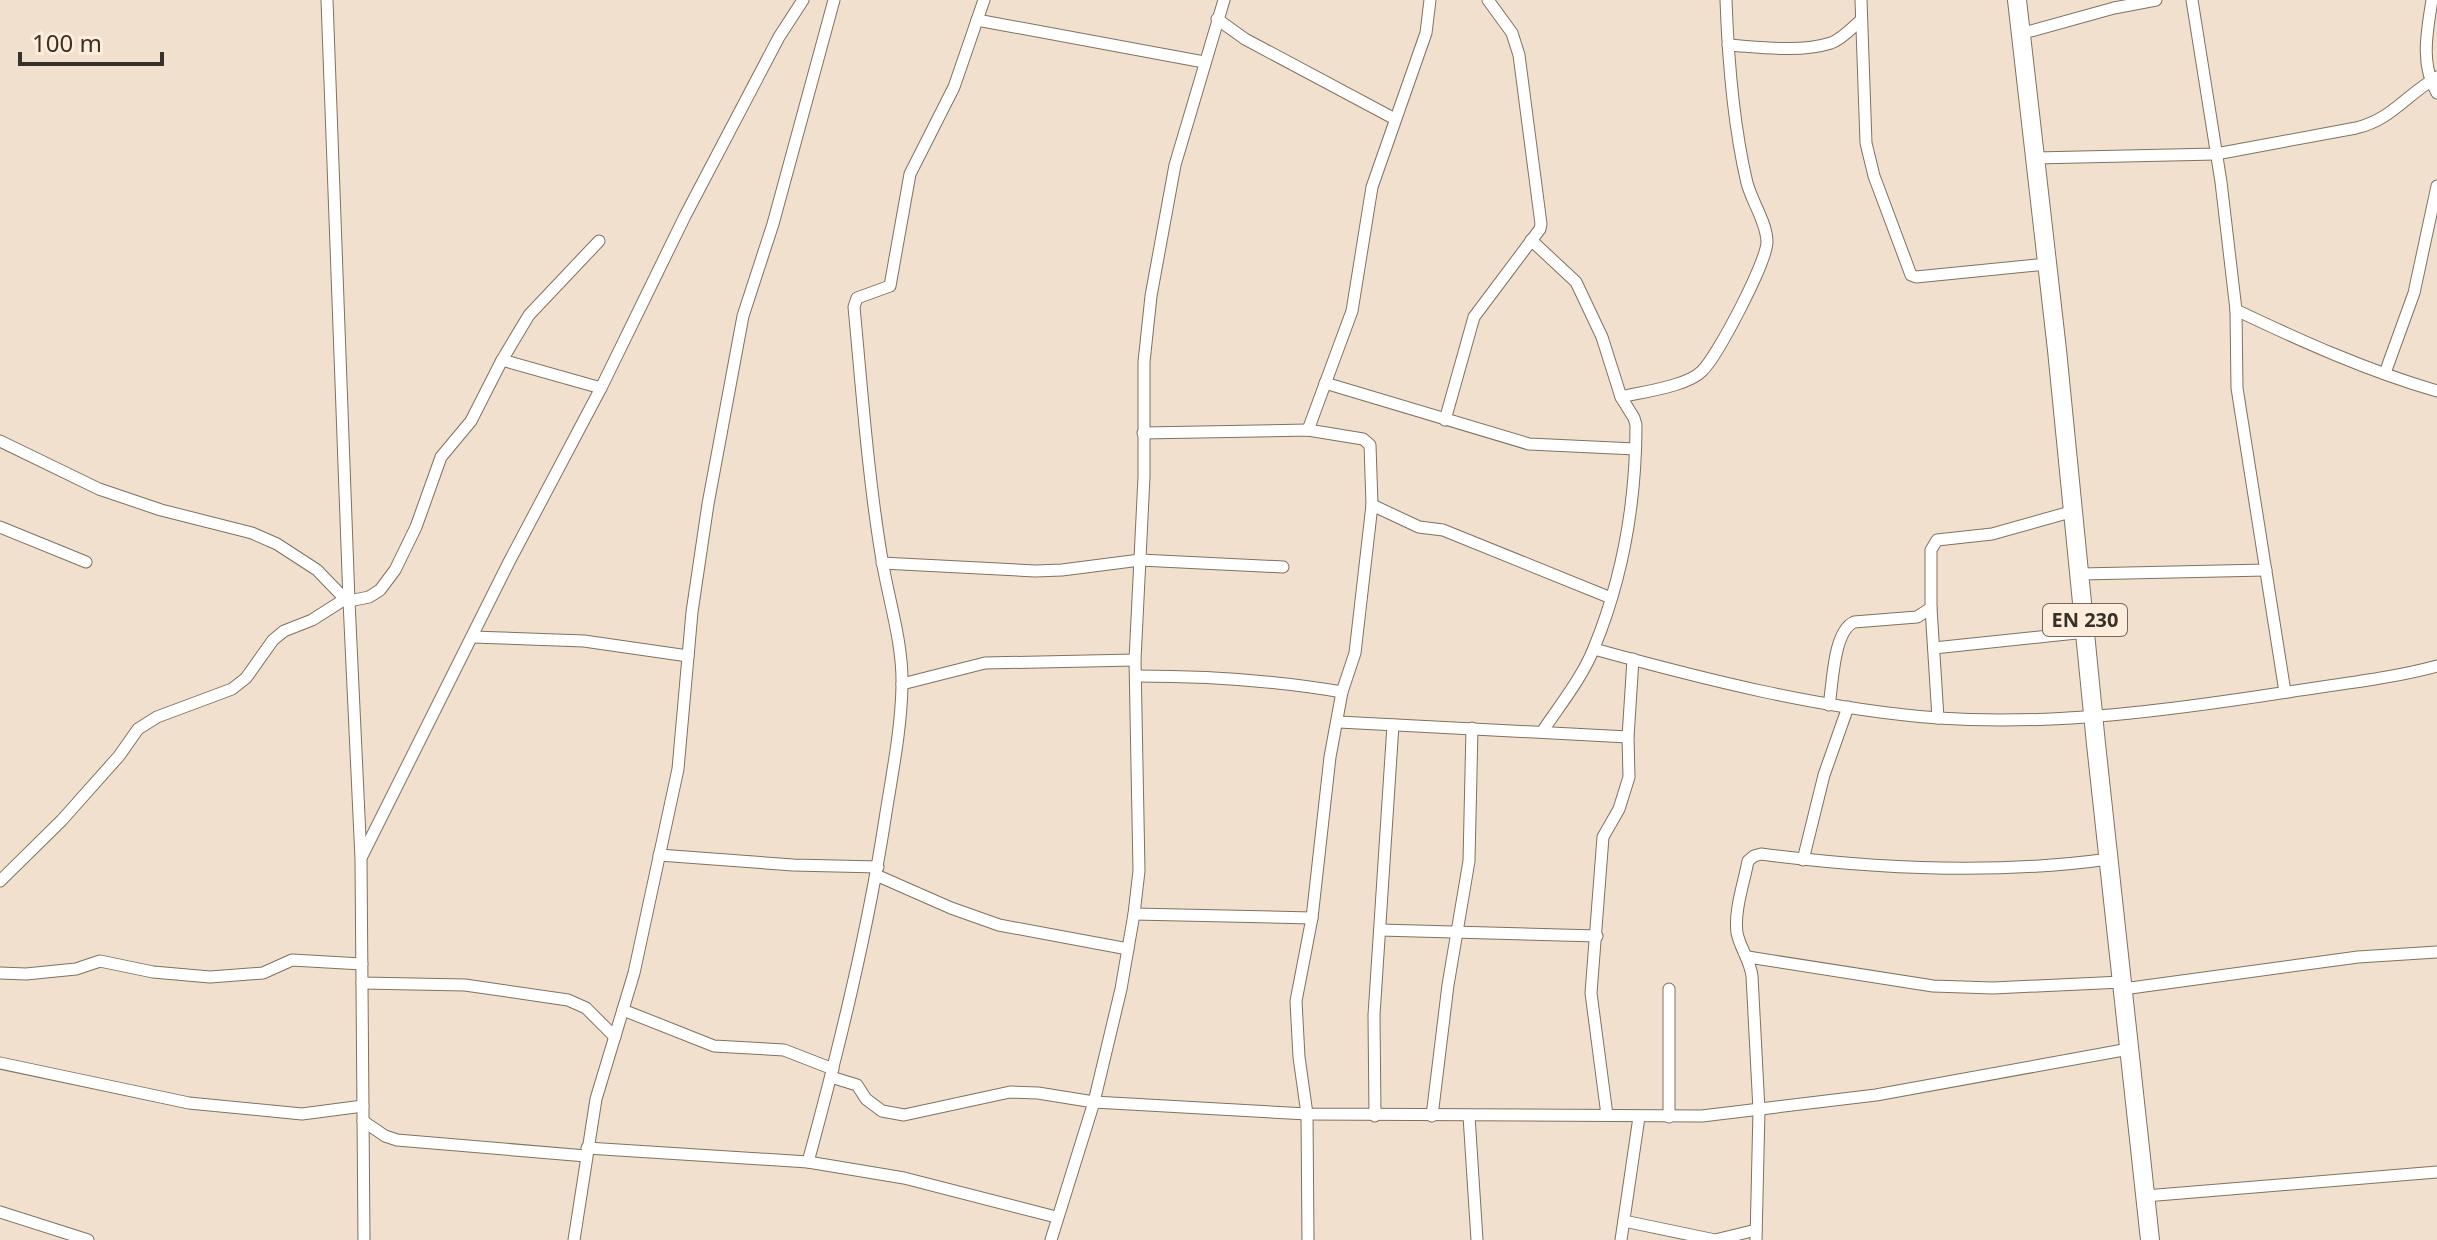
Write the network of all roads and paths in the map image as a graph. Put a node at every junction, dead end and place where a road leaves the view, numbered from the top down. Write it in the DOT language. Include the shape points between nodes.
graph roads {
  1 [pos="327,0"];
  2 [pos="803,0"];
  3 [pos="834,0"];
  4 [pos="984,0"];
  5 [pos="1224,0"];
  6 [pos="1430,0"];
  7 [pos="1488,0"];
  8 [pos="1726,0"];
  9 [pos="1861,0"];
  10 [pos="2017,0"];
  11 [pos="2156,0"];
  12 [pos="2192,0"];
  13 [pos="2432,0"];
  14 [pos="1217,19"];
  15 [pos="977,20"];
  16 [pos="1861,20"];
  17 [pos="2020,34"];
  18 [pos="1728,45"];
  19 [pos="1204,62"];
  20 [pos="2433,79"];
  21 [pos="2437,93"];
  22 [pos="1395,119"];
  23 [pos="2216,154"];
  24 [pos="2035,158"];
  25 [pos="2437,186"];
  26 [pos="1531,240"];
  27 [pos="599,241"];
  28 [pos="2047,264"];
  29 [pos="2236,310"];
  30 [pos="502,360"];
  31 [pos="2385,373"];
  32 [pos="1325,383"];
  33 [pos="601,388"];
  34 [pos="2437,391"];
  35 [pos="1621,397"];
  36 [pos="1445,420"];
  37 [pos="1308,430"];
  38 [pos="1143,433"];
  39 [pos="0,441"];
  40 [pos="1635,449"];
  41 [pos="1372,505"];
  42 [pos="2074,511"];
  43 [pos="0,527"];
  44 [pos="1140,560"];
  45 [pos="86,562"];
  46 [pos="882,563"];
  47 [pos="1283,567"];
  48 [pos="2266,570"];
  49 [pos="2081,574"];
  50 [pos="1611,598"];
  51 [pos="347,600"];
  52 [pos="1931,608"];
  53 [pos="2086,632"];
  54 [pos="472,637"];
  55 [pos="1934,648"];
  56 [pos="1594,649"];
  57 [pos="688,656"];
  58 [pos="1633,659"];
  59 [pos="1135,660"];
  60 [pos="2437,666"];
  61 [pos="1137,676"];
  62 [pos="902,684"];
  63 [pos="1342,692"];
  64 [pos="2285,692"];
  65 [pos="1829,705"];
  66 [pos="1848,707"];
  67 [pos="2095,715"];
  68 [pos="1938,718"];
  69 [pos="1339,722"];
  70 [pos="1393,725"];
  71 [pos="1472,728"];
  72 [pos="1542,732"];
  73 [pos="1628,737"];
  74 [pos="659,855"];
  75 [pos="361,859"];
  76 [pos="2109,859"];
  77 [pos="1803,860"];
  78 [pos="877,871"];
  79 [pos="0,881"];
  80 [pos="1134,914"];
  81 [pos="1312,918"];
  82 [pos="1380,930"];
  83 [pos="1457,930"];
  84 [pos="1597,936"];
  85 [pos="1128,949"];
  86 [pos="2437,952"];
  87 [pos="1748,957"];
  88 [pos="362,964"];
  89 [pos="0,973"];
  90 [pos="362,983"];
  91 [pos="2122,985"];
  92 [pos="1669,989"];
  93 [pos="623,1010"];
  94 [pos="615,1037"];
  95 [pos="2129,1049"];
  96 [pos="0,1063"];
  97 [pos="832,1073"];
  98 [pos="1094,1102"];
  99 [pos="363,1106"];
  100 [pos="1759,1110"];
  101 [pos="1307,1114"];
  102 [pos="1607,1115"];
  103 [pos="1375,1116"];
  104 [pos="1432,1116"];
  105 [pos="1469,1116"];
  106 [pos="1639,1117"];
  107 [pos="1669,1117"];
  108 [pos="363,1121"];
  109 [pos="587,1152"];
  110 [pos="808,1162"];
  111 [pos="2437,1172"];
  112 [pos="2145,1196"];
  113 [pos="0,1212"];
  114 [pos="1056,1217"];
  115 [pos="1624,1221"];
  116 [pos="1756,1235"];
  117 [pos="1725,1239"];
  118 [pos="88,1240"];
  119 [pos="364,1240"];
  120 [pos="574,1240"];
  121 [pos="1051,1240"];
  122 [pos="1308,1240"];
  123 [pos="1477,1240"];
  124 [pos="1621,1240"];
  125 [pos="2150,1240"];
  1 -- 51 [label="street"];
  2 -- 33 [label="street" via="685,216"];
  3 -- 57 [label="street" via="743,316 708,504"];
  4 -- 15 [label="street"];
  5 -- 14 [label="street"];
  6 -- 22 [label="street" via="1426,33"];
  7 -- 26 [label="street" via="1512,33 1519,55 1542,217"];
  8 -- 18 [label="street"];
  9 -- 16 [label="street"];
  10 -- 17 [label="main road, EN 230"];
  11 -- 17 [label="street"];
  12 -- 23 [label="street"];
  13 -- 20 [label="street" via="2425,45"];
  14 -- 19 [label="street"];
  14 -- 22 [label="street"];
  15 -- 19 [label="street"];
  15 -- 46 [label="street" via="954,87 910,174 890,286 857,298 854,307"];
  16 -- 18 [label="street" via="1830,43 1783,48"];
  16 -- 28 [label="street" via="1866,143 1911,275"];
  17 -- 24 [label="main road, EN 230"];
  18 -- 35 [label="street" via="1747,180 1767,236 1766,250 1743,306 1702,372 1680,383"];
  19 -- 38 [label="street" via="1161,233 1144,362"];
  20 -- 21 [label="street"];
  20 -- 23 [label="street" via="2372,125"];
  22 -- 32 [label="street" via="1372,187 1352,311"];
  23 -- 24 [label="street"];
  23 -- 29 [label="street"];
  24 -- 28 [label="main road, EN 230"];
  25 -- 31 [label="street" via="2414,293"];
  26 -- 35 [label="street" via="1576,282 1602,337"];
  26 -- 36 [label="street" via="1474,317"];
  27 -- 30 [label="street" via="529,315"];
  28 -- 42 [label="main road, EN 230"];
  29 -- 31 [label="street"];
  29 -- 48 [label="street" via="2237,388"];
  30 -- 33 [label="street"];
  30 -- 51 [label="street" via="471,421 441,457 395,570 369,597"];
  31 -- 34 [label="street"];
  32 -- 36 [label="street"];
  32 -- 37 [label="street"];
  33 -- 54 [label="street"];
  35 -- 40 [label="street" via="1634,418"];
  36 -- 40 [label="street" via="1544,447"];
  37 -- 38 [label="street"];
  37 -- 41 [label="street" via="1367,441"];
  38 -- 44 [label="street"];
  39 -- 51 [label="street" via="99,489 277,544 317,570"];
  40 -- 50 [label="street" via="1624,558"];
  41 -- 50 [label="street"];
  41 -- 63 [label="street" via="1355,653"];
  42 -- 49 [label="main road, EN 230"];
  42 -- 52 [label="street" via="1992,534 1937,540 1931,550"];
  43 -- 45 [label="street"];
  44 -- 46 [label="street" via="1035,571"];
  44 -- 47 [label="street"];
  44 -- 59 [label="street"];
  46 -- 62 [label="street"];
  48 -- 49 [label="street"];
  48 -- 64 [label="street"];
  49 -- 53 [label="main road, EN 230"];
  50 -- 56 [label="street"];
  51 -- 75 [label="street"];
  51 -- 79 [label="street" via="284,631 232,689 138,729 62,820"];
  52 -- 55 [label="street"];
  52 -- 65 [label="street" via="1917,617 1847,625 1839,642"];
  53 -- 55 [label="street"];
  53 -- 67 [label="main road, EN 230"];
  54 -- 57 [label="street" via="584,641"];
  54 -- 75 [label="street"];
  55 -- 68 [label="street"];
  56 -- 58 [label="street"];
  56 -- 72 [label="street"];
  57 -- 74 [label="street" via="678,769"];
  58 -- 65 [label="street"];
  58 -- 73 [label="street"];
  59 -- 61 [label="street"];
  59 -- 62 [label="street" via="985,663"];
  60 -- 64 [label="street"];
  61 -- 63 [label="street" via="1279,681"];
  61 -- 80 [label="street" via="1139,871"];
  62 -- 78 [label="street"];
  63 -- 69 [label="street"];
  64 -- 67 [label="street"];
  65 -- 66 [label="street"];
  66 -- 68 [label="street"];
  66 -- 77 [label="street"];
  67 -- 68 [label="street"];
  67 -- 76 [label="main road, EN 230"];
  69 -- 70 [label="street"];
  69 -- 81 [label="street" via="1323,807"];
  70 -- 71 [label="street"];
  70 -- 82 [label="street"];
  71 -- 72 [label="street"];
  71 -- 83 [label="street" via="1469,861"];
  72 -- 73 [label="street"];
  73 -- 84 [label="street" via="1627,789 1603,837"];
  74 -- 78 [label="street"];
  74 -- 93 [label="street"];
  75 -- 88 [label="street"];
  76 -- 77 [label="street" via="2039,868"];
  76 -- 91 [label="main road, EN 230"];
  77 -- 87 [label="street" via="1761,854 1748,861 1737,922"];
  78 -- 85 [label="street" via="999,925"];
  78 -- 97 [label="street"];
  80 -- 81 [label="street"];
  80 -- 85 [label="street"];
  81 -- 101 [label="street" via="1296,1018"];
  82 -- 83 [label="street"];
  82 -- 103 [label="street"];
  83 -- 84 [label="street"];
  83 -- 104 [label="street"];
  84 -- 102 [label="street" via="1592,1005"];
  85 -- 98 [label="street"];
  86 -- 91 [label="street"];
  87 -- 91 [label="street" via="1933,986"];
  87 -- 100 [label="street"];
  88 -- 89 [label="street" via="292,960 263,973 210,977 100,961 76,969"];
  88 -- 90 [label="street"];
  90 -- 94 [label="street" via="465,985 568,1000 586,1008"];
  90 -- 99 [label="street"];
  91 -- 95 [label="main road, EN 230"];
  92 -- 107 [label="street"];
  93 -- 94 [label="street"];
  93 -- 97 [label="street" via="714,1046 784,1050"];
  94 -- 109 [label="street"];
  95 -- 100 [label="street" via="1876,1095"];
  95 -- 112 [label="main road, EN 230"];
  96 -- 99 [label="street" via="189,1103 302,1114"];
  97 -- 98 [label="street" via="857,1085 882,1111 904,1115 1010,1092"];
  97 -- 110 [label="street"];
  98 -- 101 [label="street"];
  98 -- 114 [label="street"];
  99 -- 108 [label="street"];
  100 -- 107 [label="street"];
  100 -- 116 [label="street"];
  101 -- 103 [label="street"];
  101 -- 122 [label="street"];
  102 -- 105 [label="street"];
  102 -- 106 [label="street"];
  103 -- 104 [label="street"];
  104 -- 105 [label="street"];
  105 -- 123 [label="street"];
  106 -- 107 [label="street"];
  106 -- 115 [label="street"];
  108 -- 109 [label="street" via="397,1140"];
  108 -- 119 [label="street"];
  109 -- 110 [label="street"];
  109 -- 120 [label="street"];
  110 -- 114 [label="street" via="904,1178"];
  111 -- 112 [label="street"];
  112 -- 125 [label="main road, EN 230"];
  113 -- 118 [label="street"];
  114 -- 121 [label="street"];
  115 -- 117 [label="street"];
  115 -- 124 [label="street"];
  116 -- 117 [label="street"];
}
